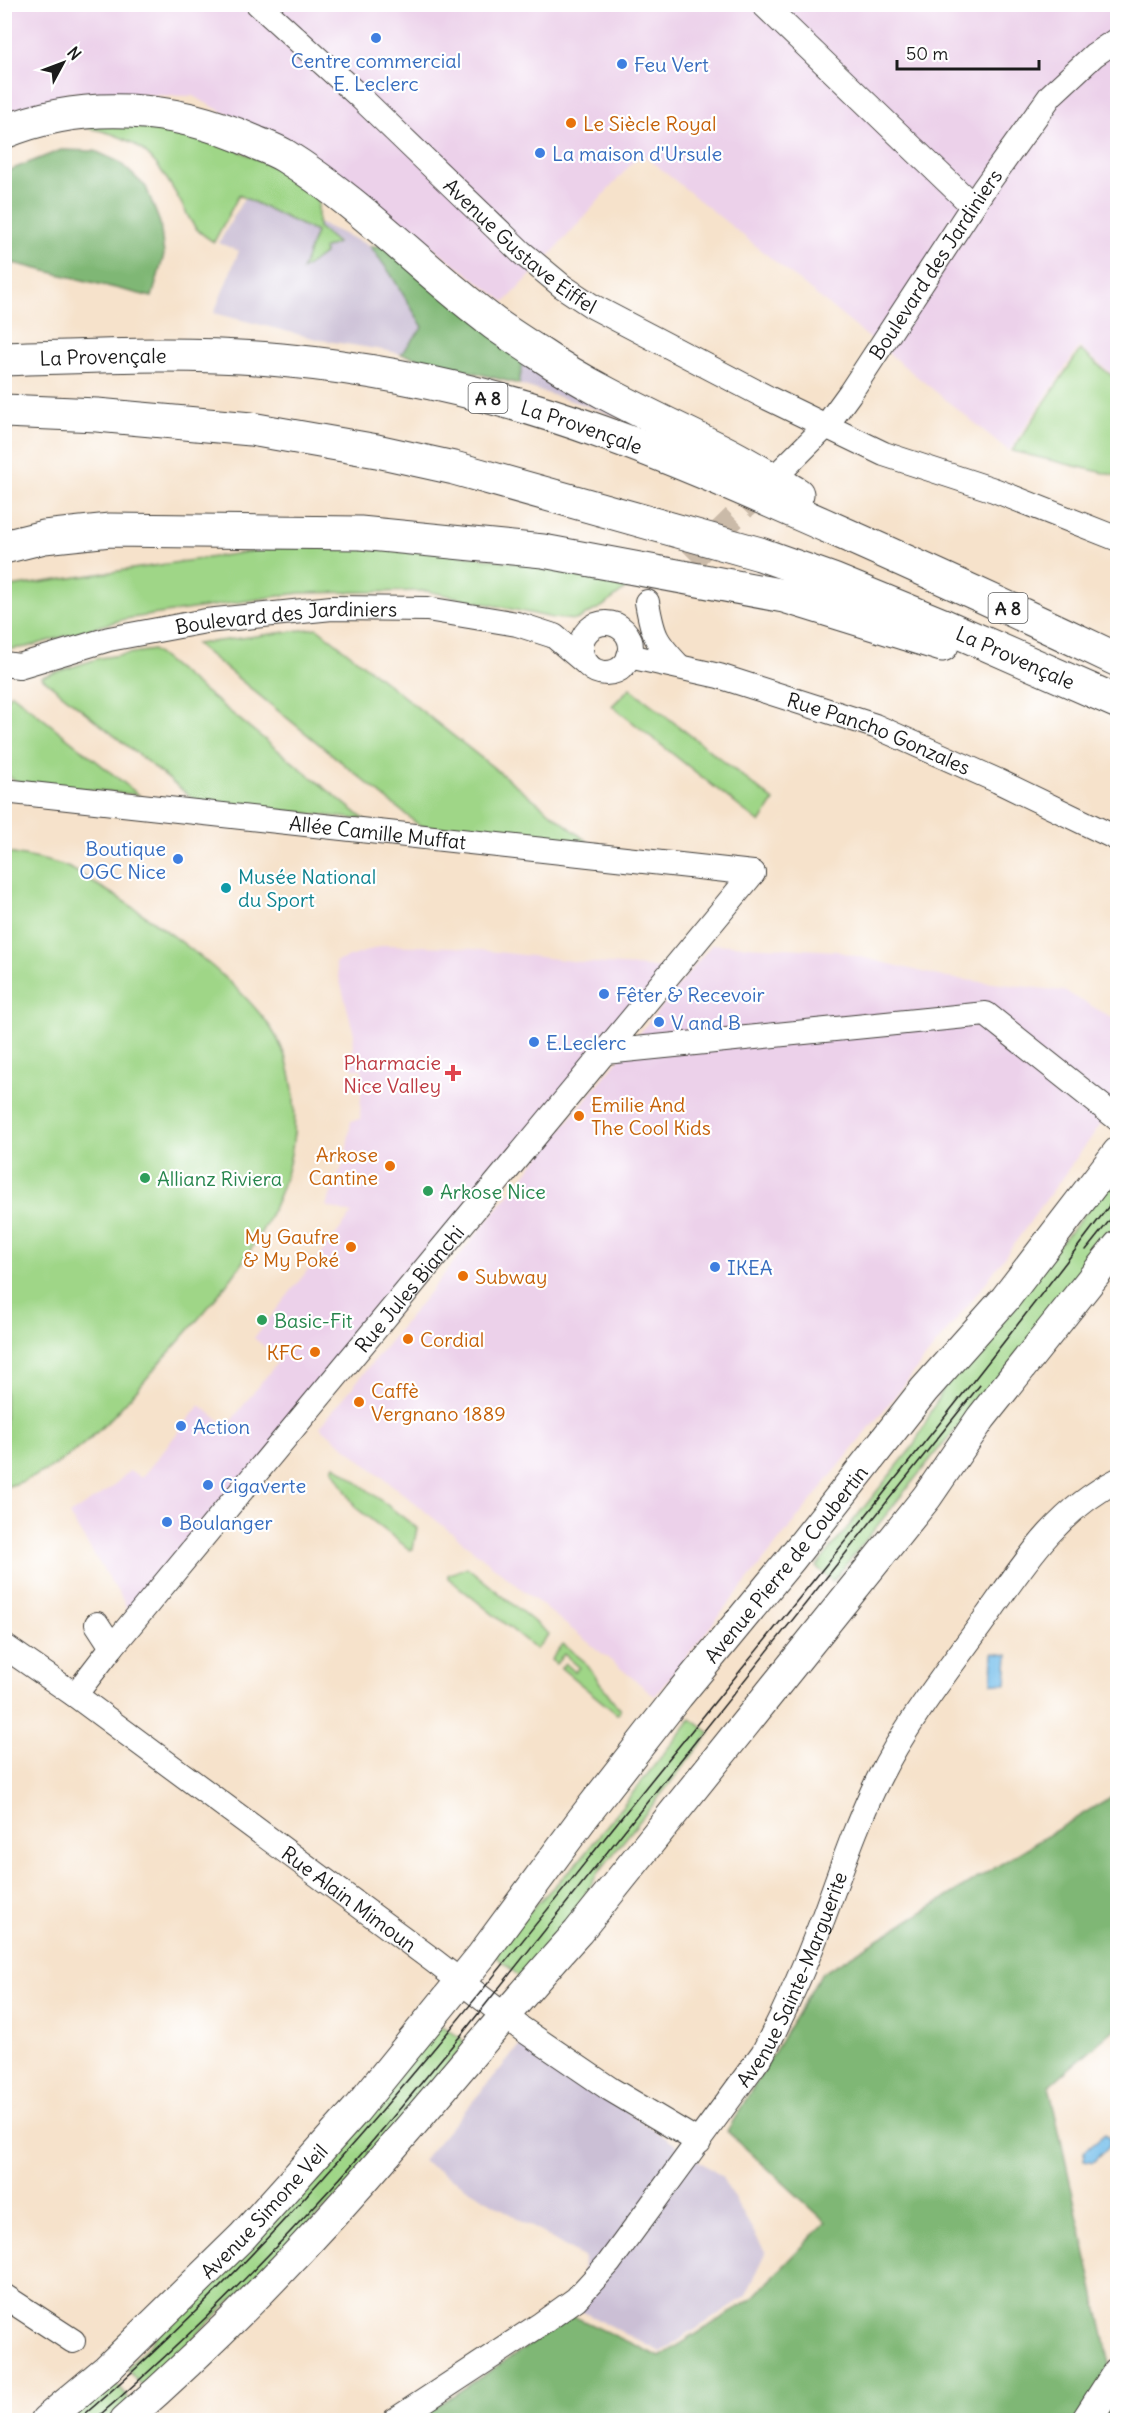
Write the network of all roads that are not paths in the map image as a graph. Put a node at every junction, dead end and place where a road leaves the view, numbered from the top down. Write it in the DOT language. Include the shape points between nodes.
graph roads {
  1 [pos="258,4"];
  2 [pos="764,4"];
  3 [pos="1118,23"];
  4 [pos="1118,39"];
  5 [pos="1094,54"];
  6 [pos="4,132"];
  7 [pos="972,205"];
  8 [pos="4,358"];
  9 [pos="4,411"];
  10 [pos="826,426"];
  11 [pos="778,473"];
  12 [pos="1118,540"];
  13 [pos="4,547"];
  14 [pos="942,577"];
  15 [pos="621,628"];
  16 [pos="589,629"];
  17 [pos="554,636"];
  18 [pos="629,656"];
  19 [pos="1118,660"];
  20 [pos="587,664"];
  21 [pos="679,666"];
  22 [pos="9,670"];
  23 [pos="1051,674"];
  24 [pos="1118,702"];
  25 [pos="4,791"];
  26 [pos="1118,838"];
  27 [pos="753,873"];
  28 [pos="605,1052"];
  29 [pos="1118,1119"];
  30 [pos="1118,1152"];
  31 [pos="1118,1246"];
  32 [pos="1118,1480"];
  33 [pos="97,1624"];
  34 [pos="4,1646"];
  35 [pos="112,1647"];
  36 [pos="75,1695"];
  37 [pos="461,1982"];
  38 [pos="504,2015"];
  39 [pos="699,2142"];
  40 [pos="4,2295"];
  41 [pos="73,2341"];
  42 [pos="1118,2372"];
  43 [pos="46,2421"];
  44 [pos="125,2421"];
  45 [pos="395,2421"];
  46 [pos="1087,2421"];
  1 -- 10 [label="street, Avenue Gustave Eiffel" via="562,286 627,326"];
  2 -- 7 [label="street"];
  3 -- 5 [label="street, Boulevard des Jardiniers"];
  4 -- 5 [label="street, Boulevard des Jardiniers"];
  5 -- 7 [label="street, Boulevard des Jardiniers" via="1051,95"];
  6 -- 14 [label="highway" via="61,115 143,111 220,126 284,155 346,198 495,324 542,356 733,457"];
  7 -- 10 [label="street, Boulevard des Jardiniers"];
  8 -- 14 [label="highway, La Provençale / A 8" via="172,355 280,360 432,384 600,432"];
  9 -- 23 [label="highway, La Provençale / A 8" via="251,429 454,468 760,554 945,626"];
  10 -- 11 [label="street, Boulevard des Jardiniers"];
  10 -- 12 [label="street, Avenue Gustave Eiffel" via="884,454 994,490"];
  13 -- 23 [label="highway" via="44,537 110,530 360,533 543,551 784,596"];
  14 -- 19 [label="highway, La Provençale / A 8"];
  15 -- 16 [label="street" via="605,623"];
  15 -- 18 [label="street" via="629,638"];
  15 -- 21 [label="street" via="655,595 652,632"];
  16 -- 17 [label="street, Boulevard des Jardiniers"];
  16 -- 20 [label="street" via="581,642"];
  17 -- 20 [label="street, Boulevard des Jardiniers"];
  17 -- 22 [label="street, Boulevard des Jardiniers" via="517,624 427,609 332,608 206,621 109,639"];
  18 -- 20 [label="street" via="619,669 611,672"];
  18 -- 21 [label="street, Rue Pancho Gonzales"];
  21 -- 26 [label="street, Rue Pancho Gonzales" via="875,726"];
  23 -- 24 [label="highway, La Provençale / A 8"];
  25 -- 27 [label="street, Allée Camille Muffat"];
  27 -- 28 [label="street, Rue Jules Bianchi" via="695,927"];
  28 -- 29 [label="street" via="986,1014"];
  28 -- 35 [label="street, Rue Jules Bianchi"];
  30 -- 37 [label="main road, Avenue Pierre de Coubertin" via="1005,1299 924,1390 678,1696"];
  31 -- 38 [label="main road" via="981,1418 927,1497 585,1923"];
  32 -- 39 [label="street, Avenue Sainte-Marguerite" via="1070,1510 1042,1540 900,1740 860,1819 780,2020 763,2053"];
  33 -- 35 [label="street"];
  34 -- 36 [label="street, Rue Alain Mimoun"];
  35 -- 36 [label="street, Rue Jules Bianchi"];
  36 -- 37 [label="street, Rue Alain Mimoun"];
  37 -- 38 [label="street, Rue Alain Mimoun"];
  37 -- 43 [label="main road, Avenue Simone Veil" via="356,2110 243,2236 107,2369"];
  38 -- 39 [label="street, Rue Alain Mimoun" via="610,2089"];
  38 -- 44 [label="main road" via="278,2275"];
  39 -- 45 [label="street, Avenue Sainte-Marguerite" via="609,2263 576,2299"];
  40 -- 41 [label="street"];
  42 -- 46 [label="main road"];
}
